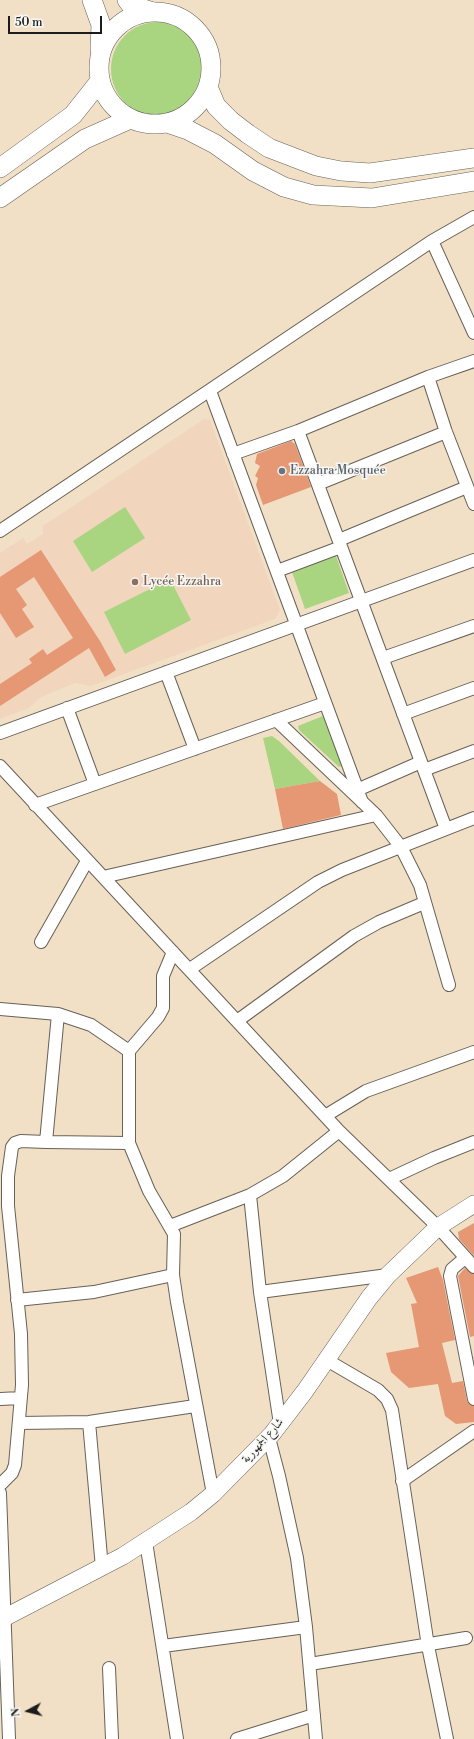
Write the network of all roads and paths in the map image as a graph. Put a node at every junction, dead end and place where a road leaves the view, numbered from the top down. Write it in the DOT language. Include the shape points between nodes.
graph roads {
  1 [pos="92,0"];
  2 [pos="127,0"];
  3 [pos="153,12"];
  4 [pos="100,57"];
  5 [pos="100,81"];
  6 [pos="208,88"];
  7 [pos="130,118"];
  8 [pos="167,123"];
  9 [pos="474,158"];
  10 [pos="0,168"];
  11 [pos="474,181"];
  12 [pos="0,198"];
  13 [pos="474,217"];
  14 [pos="432,241"];
  15 [pos="474,333"];
  16 [pos="474,361"];
  17 [pos="428,378"];
  18 [pos="210,391"];
  19 [pos="298,431"];
  20 [pos="446,432"];
  21 [pos="233,454"];
  22 [pos="318,484"];
  23 [pos="467,487"];
  24 [pos="474,504"];
  25 [pos="0,531"];
  26 [pos="340,544"];
  27 [pos="474,560"];
  28 [pos="276,571"];
  29 [pos="362,601"];
  30 [pos="296,625"];
  31 [pos="474,626"];
  32 [pos="383,658"];
  33 [pos="166,672"];
  34 [pos="474,688"];
  35 [pos="326,703"];
  36 [pos="67,708"];
  37 [pos="403,714"];
  38 [pos="276,720"];
  39 [pos="0,733"];
  40 [pos="195,749"];
  41 [pos="474,752"];
  42 [pos="0,766"];
  43 [pos="423,766"];
  44 [pos="95,784"];
  45 [pos="358,790"];
  46 [pos="362,802"];
  47 [pos="35,805"];
  48 [pos="376,815"];
  49 [pos="474,818"];
  50 [pos="446,828"];
  51 [pos="401,847"];
  52 [pos="87,861"];
  53 [pos="103,877"];
  54 [pos="424,903"];
  55 [pos="41,942"];
  56 [pos="173,952"];
  57 [pos="190,969"];
  58 [pos="449,985"];
  59 [pos="0,1009"];
  60 [pos="58,1014"];
  61 [pos="237,1021"];
  62 [pos="129,1051"];
  63 [pos="474,1052"];
  64 [pos="326,1116"];
  65 [pos="339,1131"];
  66 [pos="46,1142"];
  67 [pos="474,1142"];
  68 [pos="129,1143"];
  69 [pos="5,1165"];
  70 [pos="389,1179"];
  71 [pos="250,1195"];
  72 [pos="474,1204"];
  73 [pos="170,1226"];
  74 [pos="438,1227"];
  75 [pos="465,1258"];
  76 [pos="474,1267"];
  77 [pos="173,1275"];
  78 [pos="388,1275"];
  79 [pos="260,1292"];
  80 [pos="17,1300"];
  81 [pos="325,1359"];
  82 [pos="21,1398"];
  83 [pos="0,1399"];
  84 [pos="474,1399"];
  85 [pos="195,1406"];
  86 [pos="88,1422"];
  87 [pos="19,1423"];
  88 [pos="280,1424"];
  89 [pos="474,1432"];
  90 [pos="269,1438"];
  91 [pos="402,1481"];
  92 [pos="0,1485"];
  93 [pos="0,1494"];
  94 [pos="213,1494"];
  95 [pos="146,1542"];
  96 [pos="102,1568"];
  97 [pos="2,1619"];
  98 [pos="306,1627"];
  99 [pos="466,1638"];
  100 [pos="163,1646"];
  101 [pos="428,1646"];
  102 [pos="310,1664"];
  103 [pos="109,1668"];
  104 [pos="314,1715"];
  105 [pos="9,1739"];
  106 [pos="112,1739"];
  107 [pos="177,1739"];
  108 [pos="237,1739"];
  109 [pos="316,1739"];
  110 [pos="447,1739"];
  1 -- 4 [label="main road" via="101,25"];
  2 -- 3 [label="main road" via="132,5"];
  3 -- 4 [label="main road" via="132,16 115,28"];
  3 -- 6 [label="main road" via="164,12 185,20 200,35 210,55"];
  4 -- 5 [label="main road"];
  5 -- 7 [label="main road" via="108,99"];
  5 -- 10 [label="main road" via="73,115"];
  6 -- 8 [label="main road" via="188,114"];
  6 -- 9 [label="main road" via="216,106 248,134 268,148 316,166 370,173"];
  7 -- 8 [label="main road" via="142,123"];
  7 -- 12 [label="main road" via="85,139"];
  8 -- 11 [label="main road" via="188,130 215,144 253,171 284,187 314,195 372,198"];
  13 -- 14 [label="street"];
  14 -- 15 [label="street"];
  14 -- 18 [label="street"];
  16 -- 17 [label="street"];
  17 -- 19 [label="street"];
  17 -- 20 [label="street"];
  18 -- 21 [label="street"];
  18 -- 25 [label="street"];
  19 -- 21 [label="street"];
  19 -- 22 [label="street"];
  20 -- 22 [label="street"];
  20 -- 23 [label="street"];
  21 -- 28 [label="street"];
  22 -- 26 [label="street"];
  23 -- 24 [label="street"];
  23 -- 26 [label="street"];
  26 -- 28 [label="street"];
  26 -- 29 [label="street"];
  27 -- 29 [label="street"];
  28 -- 30 [label="street"];
  29 -- 30 [label="street"];
  29 -- 32 [label="street"];
  30 -- 33 [label="street"];
  30 -- 35 [label="street"];
  31 -- 32 [label="street"];
  32 -- 37 [label="street"];
  33 -- 36 [label="street"];
  33 -- 40 [label="street"];
  34 -- 37 [label="street"];
  35 -- 38 [label="street"];
  35 -- 45 [label="street"];
  36 -- 39 [label="street"];
  36 -- 44 [label="street"];
  37 -- 43 [label="street"];
  38 -- 40 [label="street"];
  38 -- 46 [label="street"];
  40 -- 44 [label="street"];
  41 -- 43 [label="street"];
  42 -- 47 [label="street"];
  43 -- 45 [label="street"];
  43 -- 50 [label="street"];
  44 -- 47 [label="street"];
  45 -- 46 [label="street"];
  46 -- 48 [label="street"];
  47 -- 52 [label="street"];
  48 -- 51 [label="street"];
  48 -- 53 [label="street"];
  49 -- 50 [label="street"];
  50 -- 51 [label="street"];
  51 -- 54 [label="street" via="420,885"];
  51 -- 57 [label="street" via="318,882"];
  52 -- 53 [label="street"];
  52 -- 55 [label="street"];
  53 -- 56 [label="street"];
  54 -- 58 [label="street"];
  54 -- 61 [label="street" via="379,922 354,936"];
  56 -- 57 [label="street"];
  56 -- 62 [label="street" via="164,976 163,1008"];
  57 -- 61 [label="street"];
  59 -- 60 [label="street"];
  60 -- 62 [label="street" via="91,1025"];
  60 -- 66 [label="street"];
  61 -- 64 [label="street"];
  62 -- 68 [label="street"];
  63 -- 64 [label="street" via="366,1091"];
  64 -- 65 [label="street"];
  65 -- 70 [label="street"];
  65 -- 71 [label="street" via="283,1176"];
  66 -- 68 [label="street"];
  66 -- 69 [label="street" via="15,1143"];
  67 -- 70 [label="street"];
  68 -- 73 [label="street" via="149,1191"];
  69 -- 80 [label="street"];
  70 -- 74 [label="street"];
  71 -- 73 [label="street"];
  71 -- 79 [label="street"];
  72 -- 74 [label="main road, شارع الجمهورية"];
  73 -- 77 [label="street" via="175,1244"];
  74 -- 75 [label="street"];
  74 -- 78 [label="main road, شارع الجمهورية"];
  75 -- 76 [label="street"];
  75 -- 84 [label="street" via="452,1269 450,1276"];
  77 -- 80 [label="street" via="94,1292"];
  77 -- 85 [label="street"];
  78 -- 79 [label="street"];
  78 -- 81 [label="main road, شارع الجمهورية"];
  79 -- 88 [label="street"];
  80 -- 82 [label="street" via="21,1334"];
  81 -- 88 [label="main road, شارع الجمهورية"];
  81 -- 91 [label="street" via="378,1390 387,1399 392,1410"];
  82 -- 83 [label="street"];
  82 -- 87 [label="street"];
  85 -- 86 [label="street"];
  85 -- 94 [label="street"];
  86 -- 87 [label="street"];
  86 -- 96 [label="street"];
  87 -- 92 [label="street" via="16,1465"];
  88 -- 90 [label="main road, شارع الجمهورية"];
  89 -- 91 [label="street"];
  90 -- 94 [label="main road, شارع الجمهورية"];
  90 -- 98 [label="street" via="297,1558"];
  91 -- 101 [label="street"];
  93 -- 97 [label="street" via="5,1592"];
  94 -- 95 [label="main road, شارع الجمهورية"];
  95 -- 96 [label="main road, شارع الجمهورية"];
  95 -- 100 [label="street"];
  96 -- 97 [label="main road, شارع الجمهورية"];
  97 -- 105 [label="street"];
  98 -- 100 [label="street"];
  98 -- 102 [label="street"];
  99 -- 101 [label="street"];
  100 -- 107 [label="street"];
  101 -- 102 [label="street"];
  101 -- 110 [label="street"];
  102 -- 104 [label="street"];
  103 -- 106 [label="street"];
  104 -- 108 [label="street"];
  104 -- 109 [label="street"];
}
